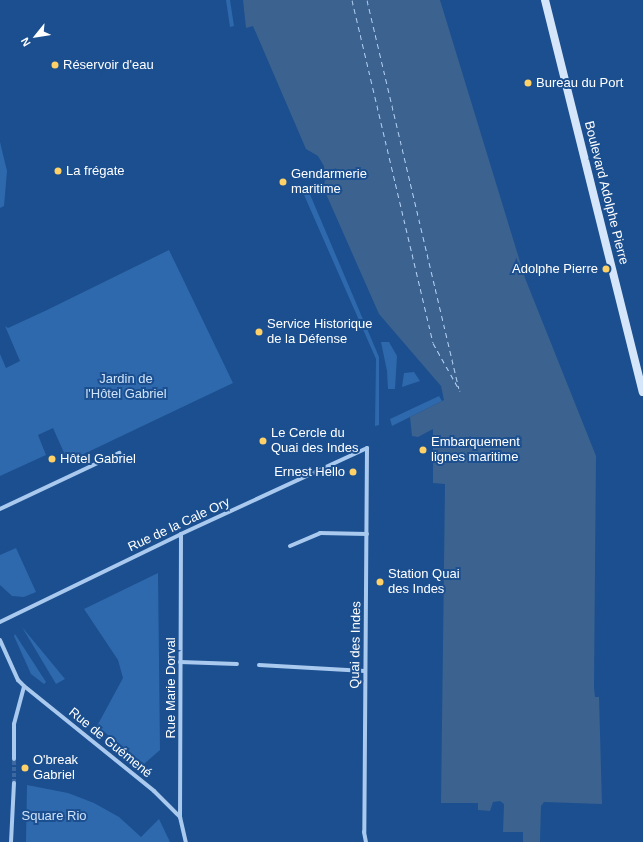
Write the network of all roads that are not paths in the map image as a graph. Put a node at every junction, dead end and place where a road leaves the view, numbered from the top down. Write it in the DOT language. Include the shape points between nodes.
graph roads {
  1 [pos="545,0"];
  2 [pos="643,392"];
  3 [pos="367,448"];
  4 [pos="119,453"];
  5 [pos="0,509"];
  6 [pos="180,534"];
  7 [pos="367,534"];
  8 [pos="290,546"];
  9 [pos="0,622"];
  10 [pos="0,640"];
  11 [pos="180,662"];
  12 [pos="237,664"];
  13 [pos="259,665"];
  14 [pos="365,671"];
  15 [pos="24,686"];
  16 [pos="14,759"];
  17 [pos="14,783"];
  18 [pos="180,817"];
  19 [pos="11,842"];
  20 [pos="186,842"];
  21 [pos="366,842"];
  1 -- 2 [label="street, Boulevard Adolphe Pierre"];
  3 -- 6 [label="street, Rue de la Cale Ory"];
  3 -- 7 [label="street, Quai des Indes"];
  4 -- 5 [label="street"];
  6 -- 9 [label="street, Rue de la Cale Ory"];
  6 -- 11 [label="street, Rue Marie Dorval"];
  7 -- 8 [label="street" via="320,533"];
  7 -- 14 [label="street, Quai des Indes"];
  10 -- 15 [label="street, Rue de Guémené" via="18,680"];
  11 -- 12 [label="street"];
  11 -- 18 [label="street, Rue Marie Dorval"];
  13 -- 14 [label="street"];
  14 -- 21 [label="street, Quai des Indes"];
  15 -- 16 [label="street" via="14,724"];
  15 -- 18 [label="street, Rue de Guémené" via="154,791"];
  17 -- 19 [label="street"];
  18 -- 20 [label="street, Rue Marie Dorval"];
}
